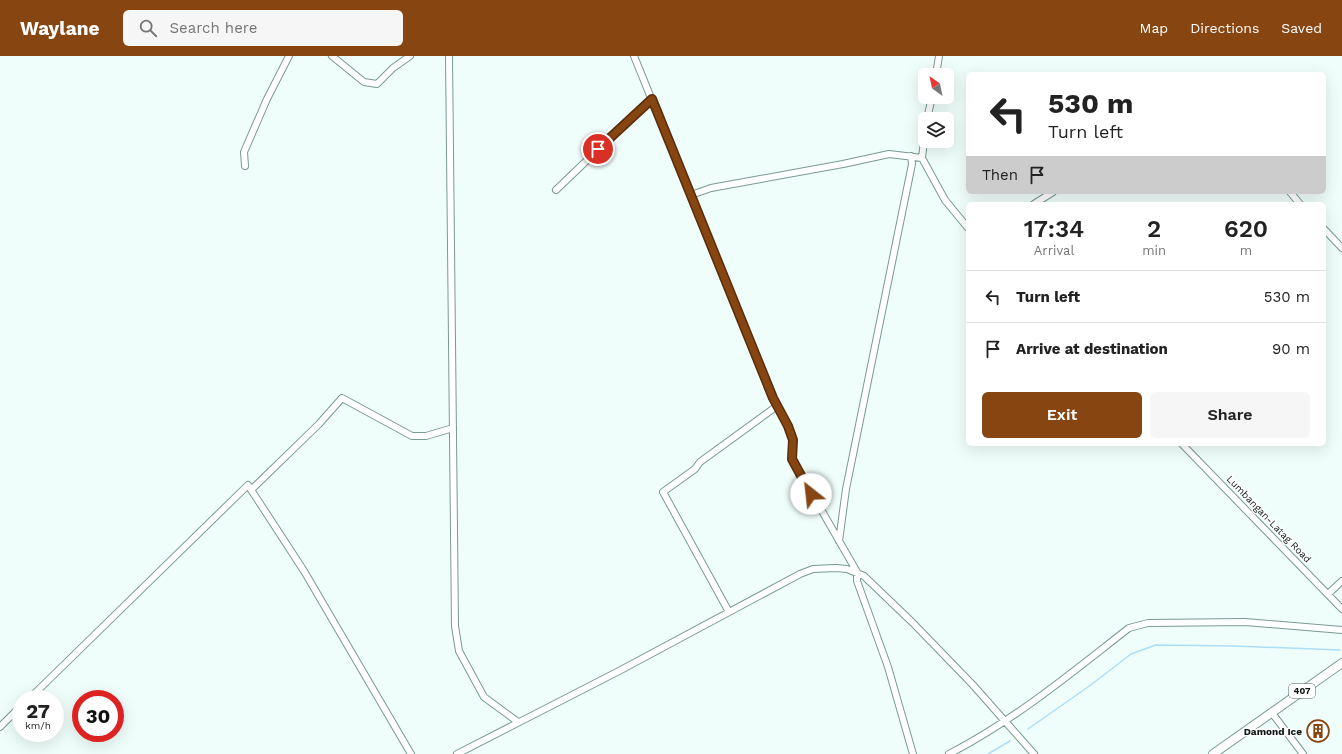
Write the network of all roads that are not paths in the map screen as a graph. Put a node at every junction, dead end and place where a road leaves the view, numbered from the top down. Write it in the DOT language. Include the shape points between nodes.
graph roads {
  1 [pos="289,56"];
  2 [pos="332,56"];
  3 [pos="410,56"];
  4 [pos="449,56"];
  5 [pos="634,56"];
  6 [pos="939,56"];
  7 [pos="937,68"];
  8 [pos="652,99"];
  9 [pos="923,148"];
  10 [pos="911,156"];
  11 [pos="922,158"];
  12 [pos="245,166"];
  13 [pos="556,190"];
  14 [pos="1050,194"];
  15 [pos="1292,194"];
  16 [pos="691,195"];
  17 [pos="1037,202"];
  18 [pos="1298,202"];
  19 [pos="966,226"];
  20 [pos="1326,231"];
  21 [pos="1342,248"];
  22 [pos="777,406"];
  23 [pos="453,428"];
  24 [pos="1184,446"];
  25 [pos="251,490"];
  26 [pos="838,543"];
  27 [pos="857,572"];
  28 [pos="1342,581"];
  29 [pos="1328,594"];
  30 [pos="1342,609"];
  31 [pos="729,612"];
  32 [pos="1342,630"];
  33 [pos="1342,663"];
  34 [pos="38,690"];
  35 [pos="1272,712"];
  36 [pos="12,715"];
  37 [pos="1005,721"];
  38 [pos="518,722"];
  39 [pos="0,727"];
  40 [pos="411,754"];
  41 [pos="457,754"];
  42 [pos="913,754"];
  43 [pos="949,754"];
  44 [pos="1034,754"];
  45 [pos="1213,754"];
  46 [pos="1303,754"];
  1 -- 12 [label="street" via="244,152"];
  2 -- 3 [label="street" via="364,82 377,84"];
  4 -- 23 [label="street"];
  5 -- 8 [label="street"];
  6 -- 7 [label="street"];
  8 -- 13 [label="street"];
  8 -- 16 [label="street"];
  9 -- 11 [label="street"];
  10 -- 11 [label="street"];
  10 -- 16 [label="street" via="889,154 711,188"];
  10 -- 26 [label="street" via="912,164 846,489"];
  11 -- 19 [label="street" via="945,200"];
  14 -- 17 [label="street"];
  15 -- 18 [label="street"];
  16 -- 22 [label="street"];
  20 -- 21 [label="street"];
  22 -- 26 [label="street" via="793,440 792,459"];
  22 -- 31 [label="street" via="663,492"];
  23 -- 25 [label="street" via="426,436 412,436 342,398"];
  23 -- 38 [label="street" via="455,626 459,651 484,697"];
  24 -- 29 [label="street, Lumbangan-Latag Road"];
  25 -- 34 [label="street" via="248,485"];
  25 -- 40 [label="street" via="304,571"];
  26 -- 27 [label="street"];
  27 -- 31 [label="street" via="836,568 813,569"];
  27 -- 37 [label="street" via="913,623"];
  27 -- 42 [label="street" via="857,581 888,668"];
  28 -- 29 [label="street"];
  29 -- 30 [label="street, Lumbangan-Latag Road"];
  31 -- 38 [label="street"];
  32 -- 37 [label="street" via="1245,622 1148,623 1129,628 1029,706"];
  33 -- 35 [label="main road, 407"];
  35 -- 45 [label="main road, 407"];
  35 -- 46 [label="street"];
  36 -- 39 [label="street"];
  37 -- 43 [label="street"];
  37 -- 44 [label="street"];
  38 -- 41 [label="street"];
}
